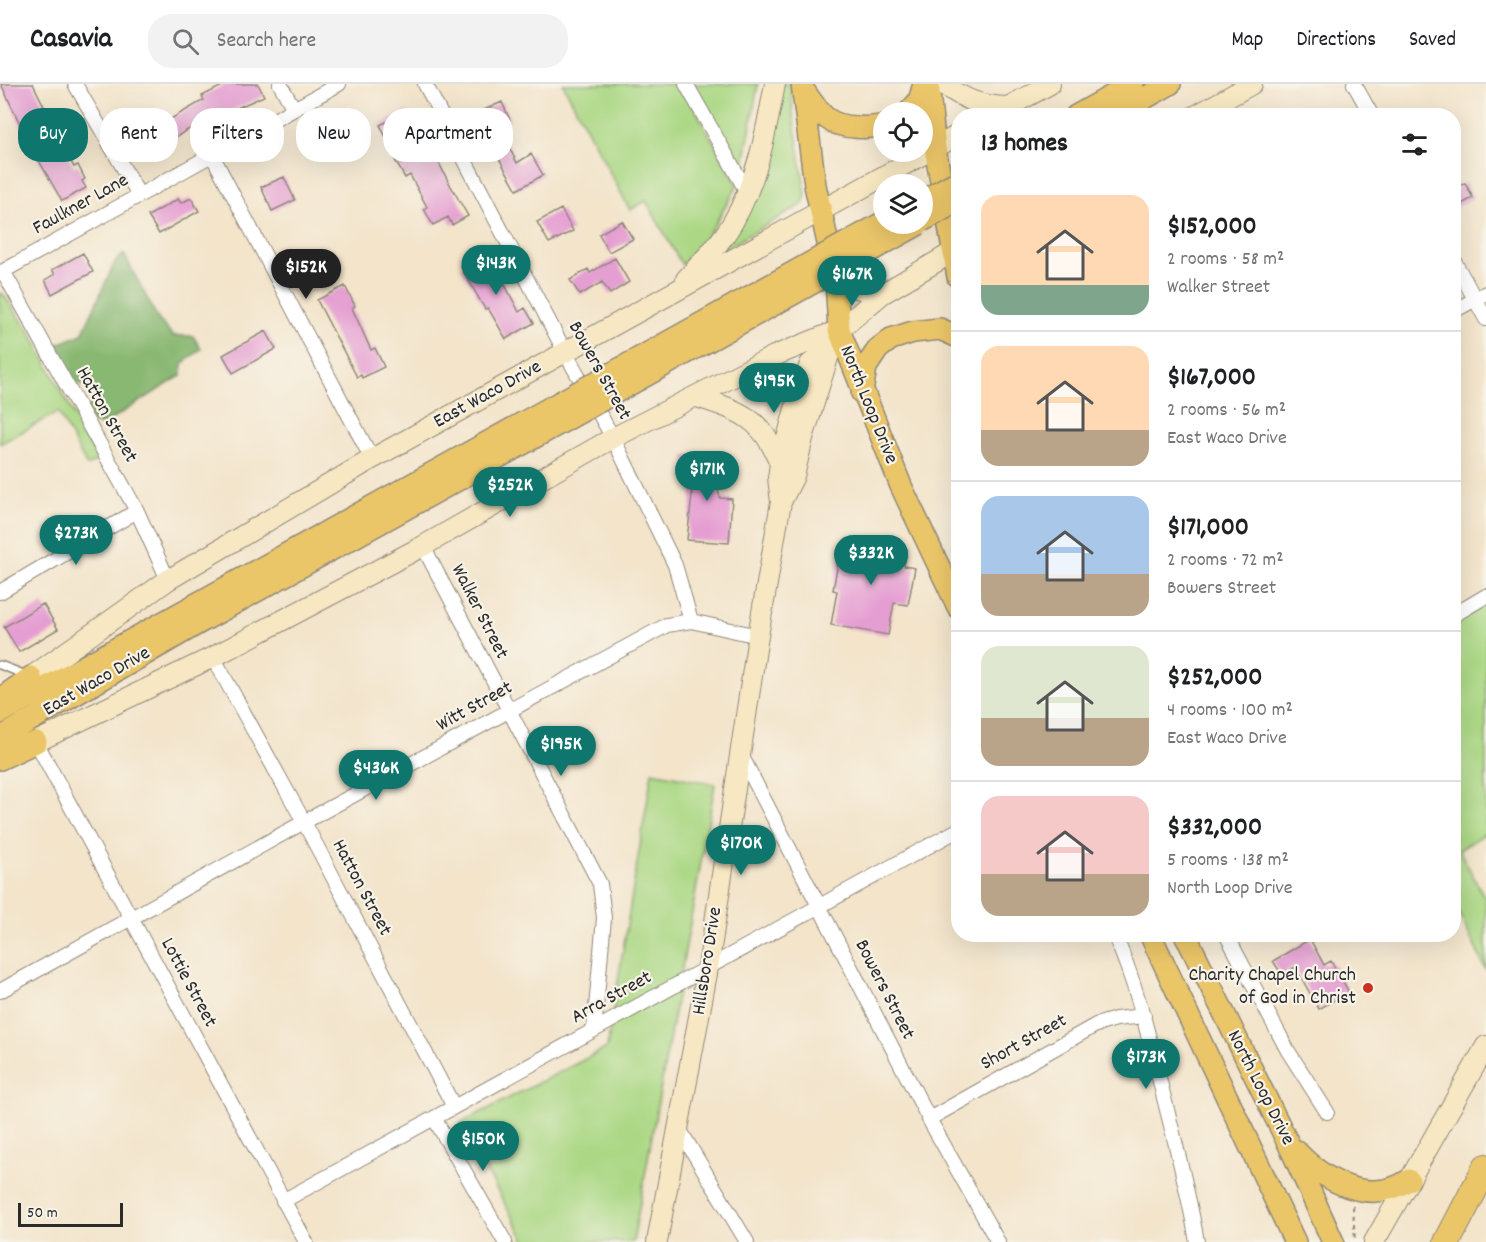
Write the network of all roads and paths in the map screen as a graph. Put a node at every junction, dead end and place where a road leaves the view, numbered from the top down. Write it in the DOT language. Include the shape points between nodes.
graph roads {
  1 [pos="75,84"];
  2 [pos="280,84"];
  3 [pos="339,84"];
  4 [pos="425,84"];
  5 [pos="686,84"];
  6 [pos="775,84"];
  7 [pos="926,84"];
  8 [pos="942,84"];
  9 [pos="1050,84"];
  10 [pos="1133,84"];
  11 [pos="1170,84"];
  12 [pos="1252,84"];
  13 [pos="1354,84"];
  14 [pos="802,86"];
  15 [pos="918,102"];
  16 [pos="993,108"];
  17 [pos="1006,108"];
  18 [pos="1090,108"];
  19 [pos="1127,108"];
  20 [pos="1209,108"];
  21 [pos="1368,108"];
  22 [pos="294,109"];
  23 [pos="284,115"];
  24 [pos="873,128"];
  25 [pos="951,139"];
  26 [pos="934,148"];
  27 [pos="199,162"];
  28 [pos="216,162"];
  29 [pos="951,185"];
  30 [pos="747,192"];
  31 [pos="139,195"];
  32 [pos="933,195"];
  33 [pos="951,205"];
  34 [pos="821,211"];
  35 [pos="933,215"];
  36 [pos="873,228"];
  37 [pos="951,228"];
  38 [pos="898,234"];
  39 [pos="951,254"];
  40 [pos="1461,270"];
  41 [pos="2,272"];
  42 [pos="836,279"];
  43 [pos="671,294"];
  44 [pos="882,294"];
  45 [pos="1480,296"];
  46 [pos="1461,307"];
  47 [pos="1486,319"];
  48 [pos="839,330"];
  49 [pos="951,334"];
  50 [pos="565,352"];
  51 [pos="828,352"];
  52 [pos="862,393"];
  53 [pos="697,397"];
  54 [pos="614,438"];
  55 [pos="372,459"];
  56 [pos="467,464"];
  57 [pos="780,464"];
  58 [pos="781,502"];
  59 [pos="136,511"];
  60 [pos="423,546"];
  61 [pos="168,580"];
  62 [pos="0,592"];
  63 [pos="951,592"];
  64 [pos="1486,596"];
  65 [pos="1461,611"];
  66 [pos="691,621"];
  67 [pos="758,636"];
  68 [pos="213,657"];
  69 [pos="0,665"];
  70 [pos="31,677"];
  71 [pos="0,699"];
  72 [pos="508,711"];
  73 [pos="0,713"];
  74 [pos="0,738"];
  75 [pos="36,742"];
  76 [pos="740,753"];
  77 [pos="0,759"];
  78 [pos="304,822"];
  79 [pos="951,834"];
  80 [pos="819,906"];
  81 [pos="130,918"];
  82 [pos="1118,942"];
  83 [pos="1154,942"];
  84 [pos="1191,942"];
  85 [pos="1230,942"];
  86 [pos="708,968"];
  87 [pos="0,991"];
  88 [pos="1144,1016"];
  89 [pos="594,1030"];
  90 [pos="1486,1046"];
  91 [pos="454,1107"];
  92 [pos="1327,1112"];
  93 [pos="434,1118"];
  94 [pos="929,1119"];
  95 [pos="678,1127"];
  96 [pos="1288,1142"];
  97 [pos="1486,1167"];
  98 [pos="1409,1180"];
  99 [pos="1267,1184"];
  100 [pos="1352,1200"];
  101 [pos="283,1201"];
  102 [pos="1390,1214"];
  103 [pos="1348,1241"];
  104 [pos="306,1242"];
  105 [pos="505,1242"];
  106 [pos="657,1242"];
  107 [pos="747,1242"];
  108 [pos="998,1242"];
  109 [pos="1197,1242"];
  110 [pos="1280,1242"];
  111 [pos="1295,1242"];
  112 [pos="1374,1242"];
  113 [pos="1388,1242"];
  114 [pos="1447,1242"];
  1 -- 31 [label="street"];
  2 -- 22 [label="street"];
  3 -- 22 [label="street, Faulkner Lane"];
  4 -- 50 [label="street, Bowers Street"];
  5 -- 30 [label="street"];
  6 -- 30 [label="main road" via="765,138"];
  7 -- 15 [label="main road"];
  7 -- 26 [label="main road"];
  8 -- 16 [label="main road" via="970,101"];
  9 -- 17 [label="main road"];
  10 -- 18 [label="main road"];
  11 -- 19 [label="main road"];
  12 -- 20 [label="main road"];
  13 -- 21 [label="street"];
  14 -- 24 [label="main road" via="818,111 840,126"];
  14 -- 34 [label="main road, North Loop Drive"];
  22 -- 23 [label="street, Faulkner Lane"];
  25 -- 26 [label="main road, East Waco Drive"];
  26 -- 34 [label="main road, East Waco Drive"];
  26 -- 37 [label="main road"];
  27 -- 31 [label="street, Faulkner Lane"];
  28 -- 55 [label="street"];
  29 -- 32 [label="main road, bridge"];
  30 -- 43 [label="main road" via="714,250"];
  31 -- 41 [label="street, Faulkner Lane"];
  33 -- 35 [label="main road, East Waco Drive, bridge"];
  34 -- 42 [label="main road, North Loop Drive"];
  34 -- 43 [label="main road, East Waco Drive"];
  36 -- 56 [label="main road, East Waco Drive, bridge"];
  38 -- 56 [label="main road, East Waco Drive, bridge"];
  39 -- 44 [label="main road, East Waco Drive"];
  40 -- 45 [label="street"];
  41 -- 59 [label="street, Hatton Street"];
  42 -- 44 [label="main road"];
  42 -- 48 [label="main road, North Loop Drive"];
  43 -- 50 [label="main road, East Waco Drive"];
  44 -- 48 [label="main road, East Waco Drive"];
  45 -- 46 [label="street"];
  45 -- 47 [label="street"];
  48 -- 51 [label="main road, Hillsboro Drive"];
  48 -- 52 [label="main road, North Loop Drive"];
  48 -- 53 [label="main road, East Waco Drive" via="774,356"];
  49 -- 52 [label="main road" via="940,329 891,339 878,349 866,368"];
  50 -- 54 [label="street, Bowers Street"];
  50 -- 55 [label="main road, East Waco Drive"];
  51 -- 57 [label="main road, Hillsboro Drive" via="810,364"];
  51 -- 58 [label="main road, Hillsboro Drive" via="794,476"];
  52 -- 63 [label="main road, North Loop Drive"];
  53 -- 54 [label="main road, East Waco Drive"];
  53 -- 57 [label="main road" via="734,409 756,423"];
  54 -- 60 [label="main road, East Waco Drive"];
  54 -- 66 [label="street, Bowers Street" via="675,565"];
  55 -- 61 [label="main road, East Waco Drive"];
  56 -- 73 [label="main road, East Waco Drive"];
  56 -- 74 [label="main road, East Waco Drive"];
  57 -- 58 [label="main road, Hillsboro Drive"];
  58 -- 67 [label="main road, Hillsboro Drive"];
  59 -- 61 [label="street, Hatton Street"];
  59 -- 62 [label="street"];
  60 -- 68 [label="main road, East Waco Drive"];
  60 -- 72 [label="street, Walker Street"];
  61 -- 70 [label="main road, East Waco Drive"];
  64 -- 65 [label="street"];
  66 -- 67 [label="street, Witt Street"];
  66 -- 72 [label="street, Witt Street" via="667,625"];
  67 -- 76 [label="main road, Hillsboro Drive"];
  68 -- 75 [label="main road, East Waco Drive"];
  68 -- 78 [label="street, Hatton Street"];
  69 -- 70 [label="lane"];
  70 -- 71 [label="main road"];
  72 -- 78 [label="street, Witt Street"];
  72 -- 89 [label="street, Walker Street" via="600,884 604,918"];
  75 -- 77 [label="main road"];
  75 -- 81 [label="street, Lottie Street"];
  76 -- 80 [label="street, Bowers Street"];
  76 -- 86 [label="main road, Hillsboro Drive"];
  78 -- 81 [label="street, Witt Street"];
  78 -- 91 [label="street, Hatton Street"];
  79 -- 80 [label="street, Arra Street"];
  80 -- 86 [label="street, Arra Street"];
  80 -- 94 [label="street, Bowers Street"];
  81 -- 87 [label="street, Witt Street"];
  81 -- 101 [label="street, Lottie Street"];
  82 -- 88 [label="street"];
  83 -- 99 [label="main road, North Loop Drive"];
  84 -- 96 [label="main road, North Loop Drive"];
  85 -- 92 [label="street, North Loop Drive" via="1288,1052"];
  86 -- 89 [label="street, Arra Street"];
  86 -- 95 [label="main road, Hillsboro Drive"];
  88 -- 94 [label="street, Short Street" via="1096,1026"];
  88 -- 109 [label="street"];
  89 -- 91 [label="street, Arra Street"];
  90 -- 98 [label="main road"];
  91 -- 93 [label="street, Arra Street"];
  93 -- 101 [label="street, Arra Street"];
  93 -- 105 [label="street"];
  94 -- 108 [label="street, Bowers Street"];
  95 -- 106 [label="main road, Hillsboro Drive"];
  95 -- 107 [label="street"];
  96 -- 98 [label="main road" via="1310,1165 1332,1180 1363,1191 1396,1189"];
  96 -- 103 [label="main road, North Loop Drive"];
  97 -- 114 [label="highway"];
  98 -- 102 [label="main road"];
  99 -- 110 [label="main road"];
  99 -- 111 [label="main road, North Loop Drive"];
  100 -- 103 [label="path"];
  101 -- 104 [label="street, Lottie Street"];
  102 -- 112 [label="main road"];
  102 -- 113 [label="main road"];
}
